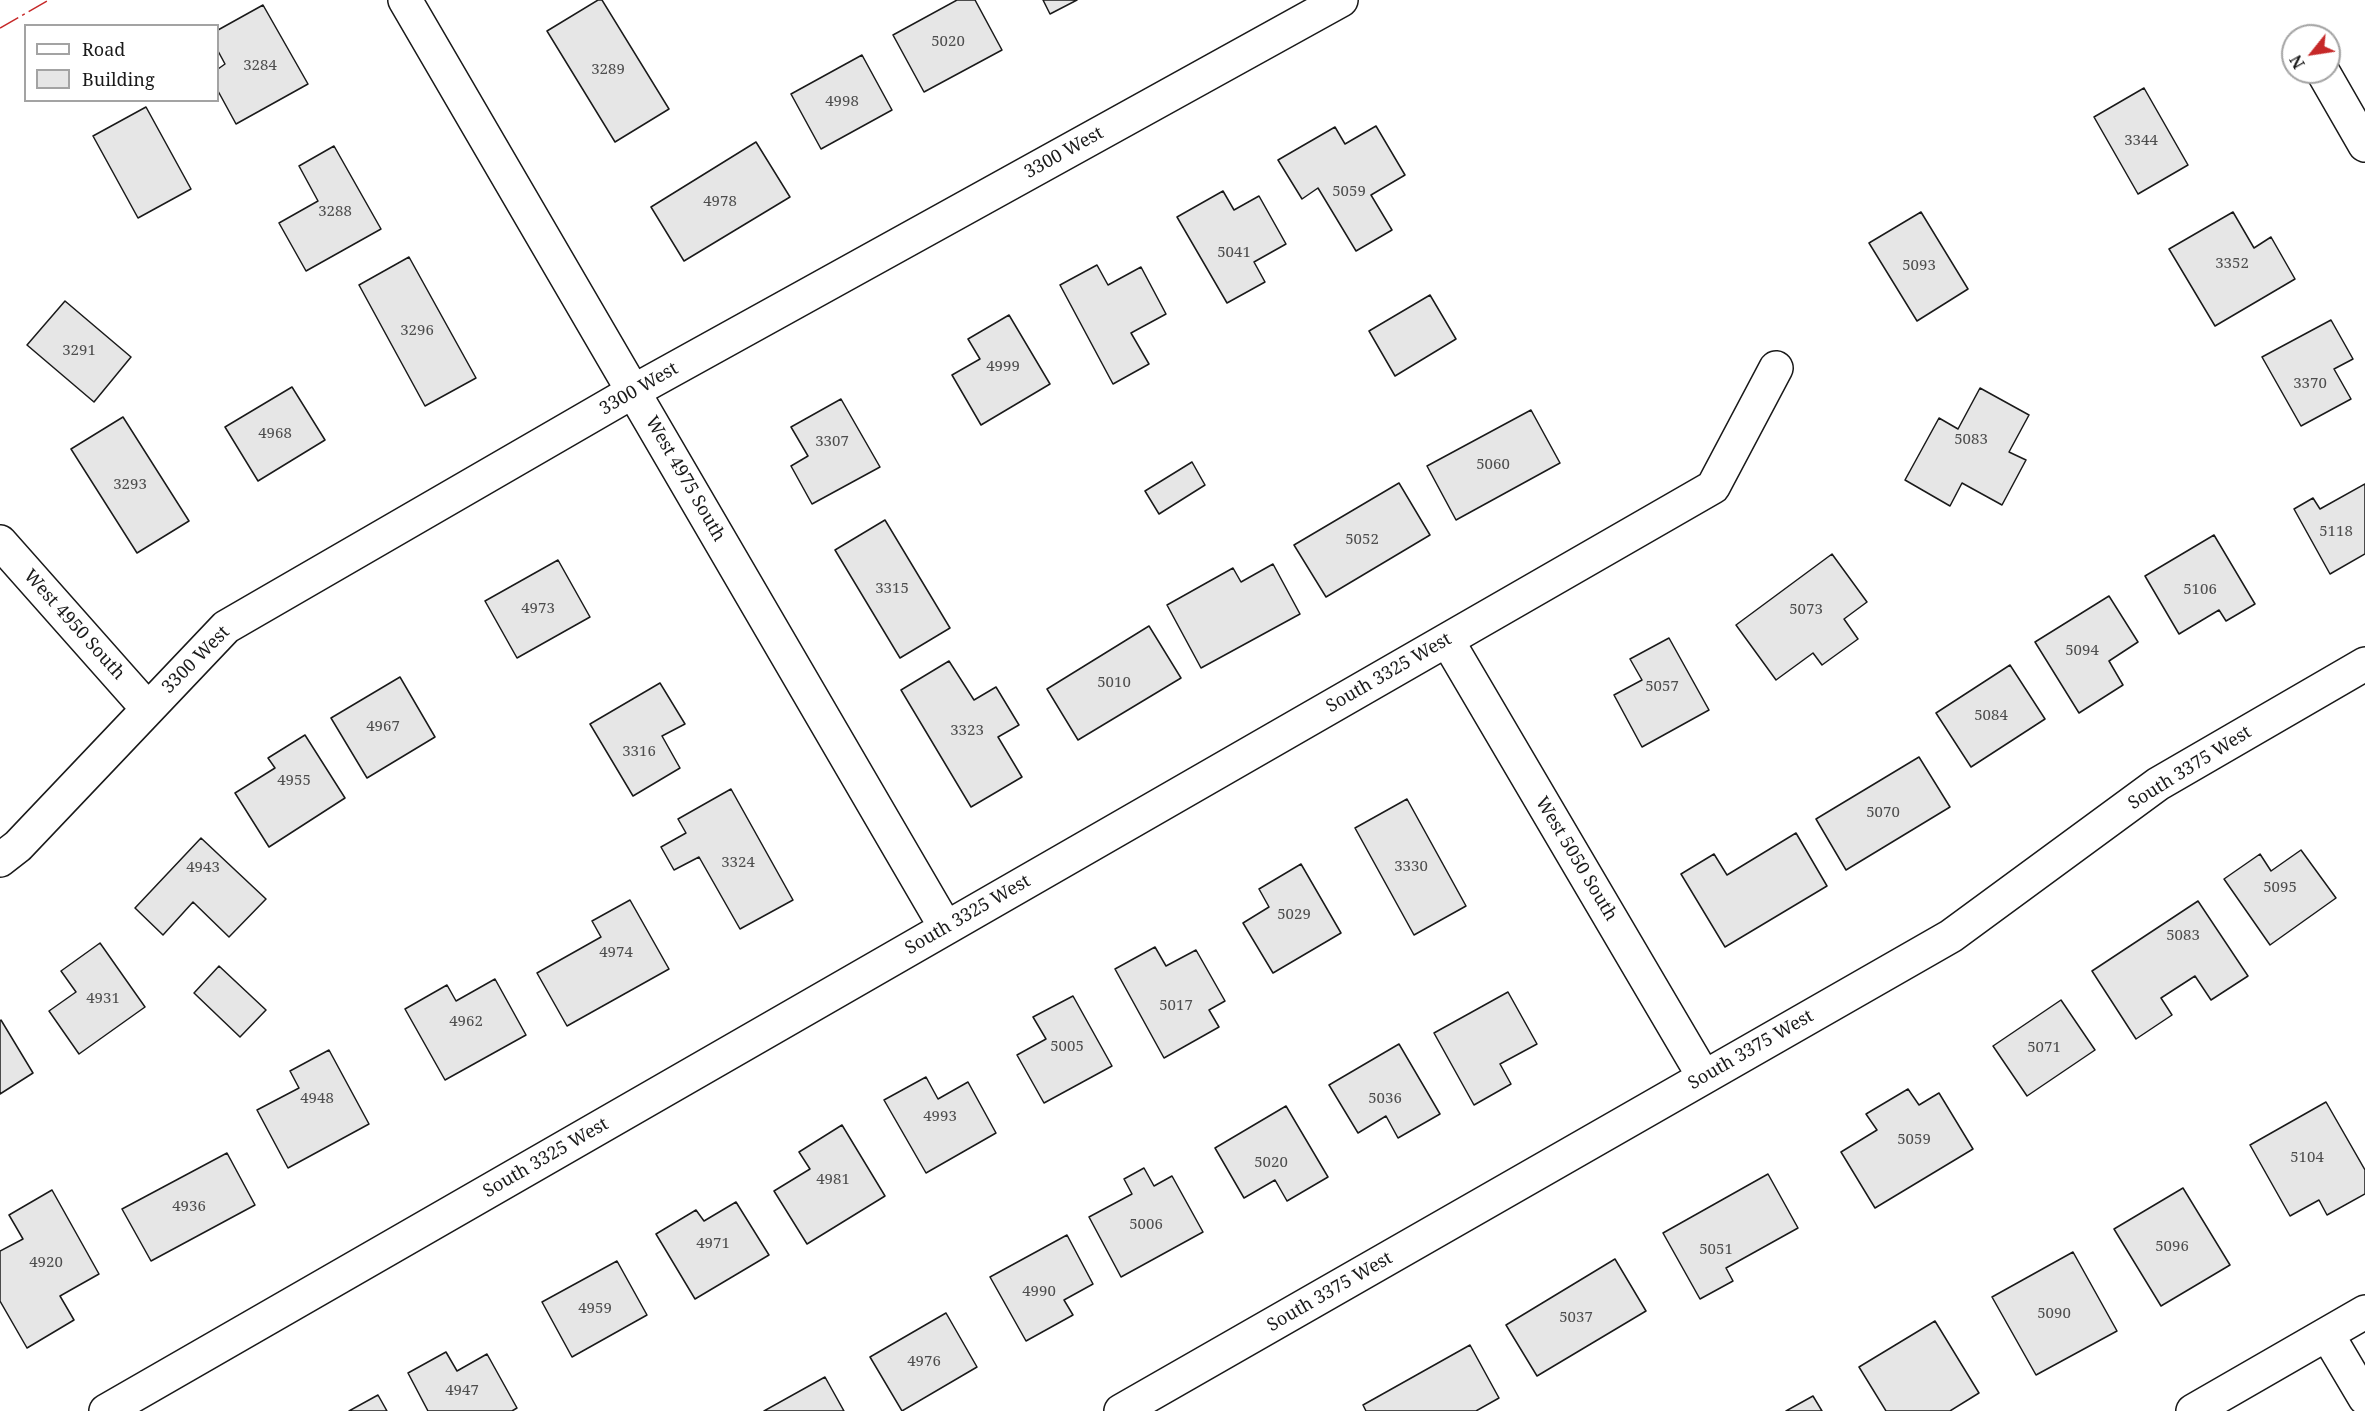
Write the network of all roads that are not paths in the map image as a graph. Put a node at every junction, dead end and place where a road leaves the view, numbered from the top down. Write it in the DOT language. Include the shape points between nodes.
graph roads {
  1 [pos="405,0"];
  2 [pos="1341,0"];
  3 [pos="2330,84"];
  4 [pos="2365,145"];
  5 [pos="1776,368"];
  6 [pos="634,391"];
  7 [pos="0,542"];
  8 [pos="1446,640"];
  9 [pos="2365,664"];
  10 [pos="148,709"];
  11 [pos="0,860"];
  12 [pos="946,928"];
  13 [pos="1704,1077"];
  14 [pos="2365,1312"];
  15 [pos="2327,1334"];
  16 [pos="2365,1398"];
  17 [pos="106,1411"];
  18 [pos="1121,1411"];
  19 [pos="2193,1411"];
  1 -- 6 [label="street, West 4975 South"];
  2 -- 6 [label="street, 3300 West"];
  3 -- 4 [label="street"];
  5 -- 8 [label="street, South 3325 West" via="1713,487"];
  6 -- 10 [label="street, 3300 West" via="226,627"];
  6 -- 12 [label="street, West 4975 South"];
  7 -- 10 [label="street, West 4950 South"];
  8 -- 12 [label="street, South 3325 West"];
  8 -- 13 [label="street, West 5050 South"];
  9 -- 13 [label="street, South 3375 West" via="2158,784 1951,936"];
  10 -- 11 [label="street, 3300 West" via="18,846"];
  12 -- 17 [label="street, South 3325 West"];
  13 -- 18 [label="street, South 3375 West"];
  14 -- 15 [label="street"];
  15 -- 16 [label="street"];
  15 -- 19 [label="street"];
}
